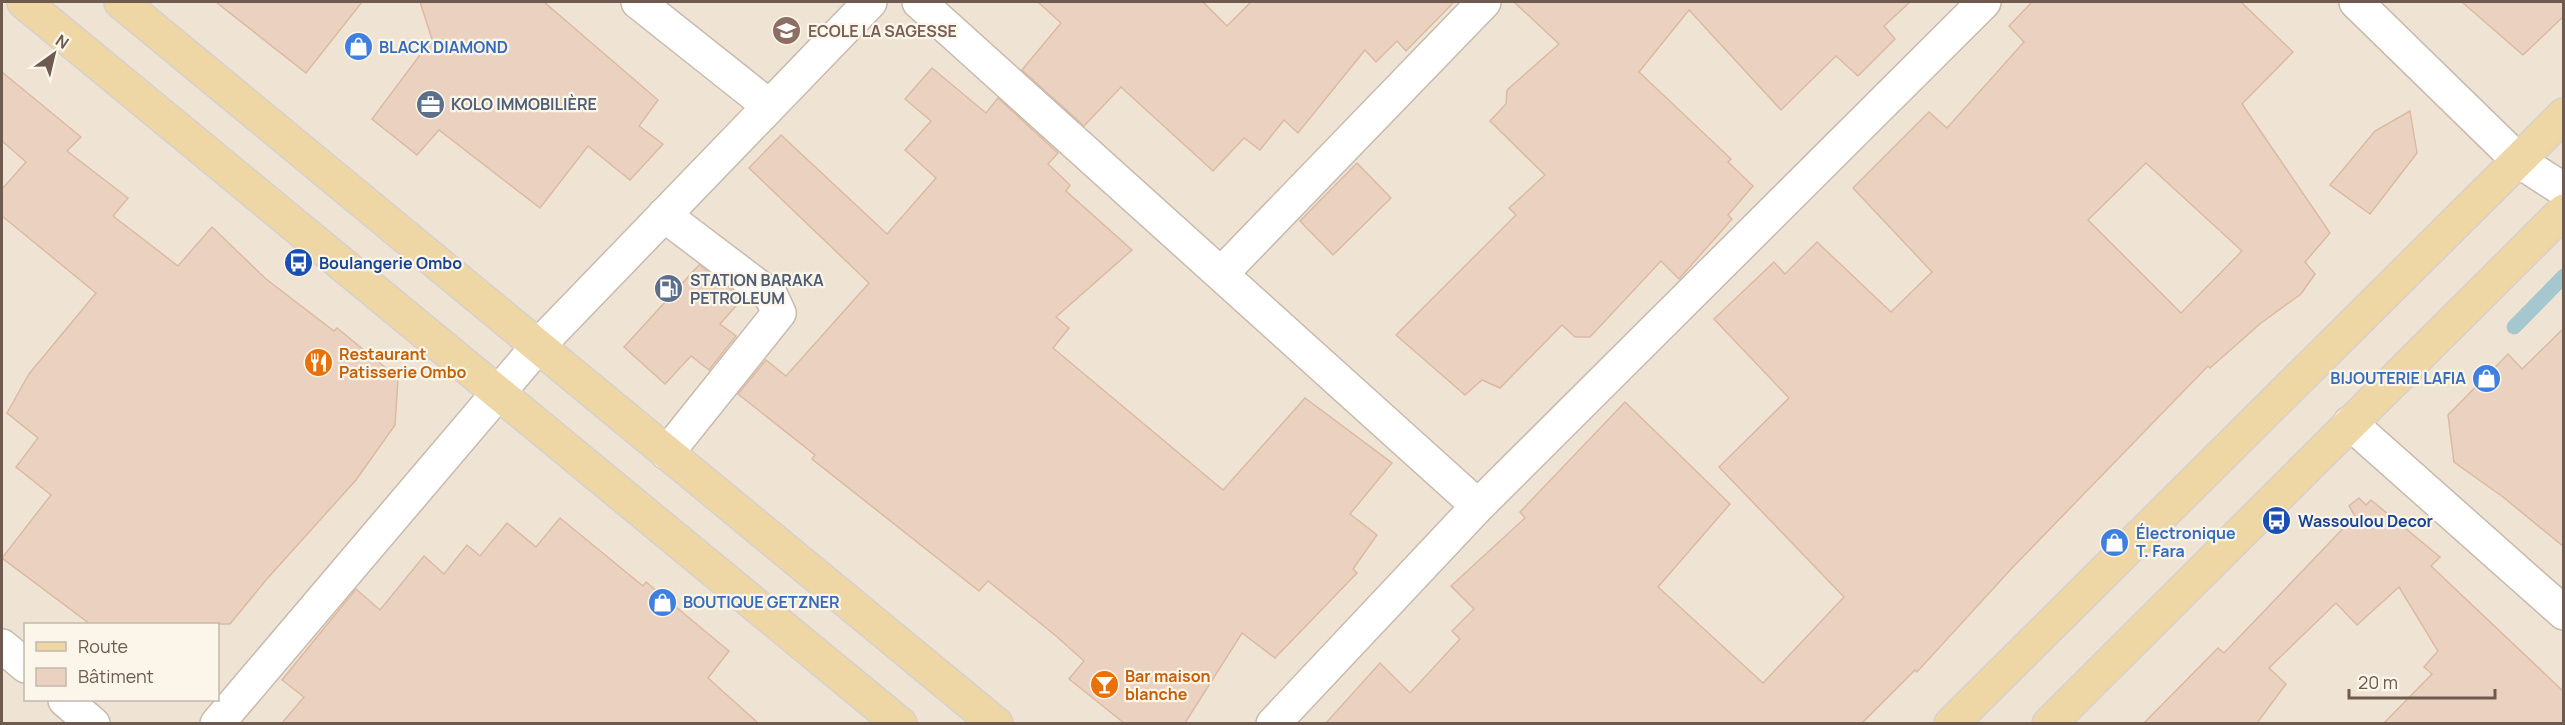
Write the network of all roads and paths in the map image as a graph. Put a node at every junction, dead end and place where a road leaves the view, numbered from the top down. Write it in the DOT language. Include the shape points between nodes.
graph roads {
  1 [pos="24,2"];
  2 [pos="121,2"];
  3 [pos="638,2"];
  4 [pos="870,2"];
  5 [pos="919,2"];
  6 [pos="1484,2"];
  7 [pos="1984,2"];
  8 [pos="2356,2"];
  9 [pos="769,106"];
  10 [pos="2564,115"];
  11 [pos="2519,161"];
  12 [pos="2564,190"];
  13 [pos="2564,211"];
  14 [pos="664,215"];
  15 [pos="1221,274"];
  16 [pos="538,346"];
  17 [pos="498,393"];
  18 [pos="2350,423"];
  19 [pos="667,453"];
  20 [pos="1478,506"];
  21 [pos="2564,613"];
  22 [pos="2,646"];
  23 [pos="24,664"];
  24 [pos="67,701"];
  25 [pos="93,723"];
  26 [pos="217,723"];
  27 [pos="900,723"];
  28 [pos="996,723"];
  29 [pos="1273,723"];
  30 [pos="1951,723"];
  31 [pos="2049,723"];
  1 -- 17 [label="main road"];
  2 -- 16 [label="main road"];
  3 -- 9 [label="street"];
  4 -- 9 [label="street"];
  5 -- 15 [label="street"];
  6 -- 15 [label="street"];
  7 -- 20 [label="street"];
  8 -- 11 [label="street"];
  9 -- 14 [label="street"];
  10 -- 11 [label="main road"];
  11 -- 12 [label="street"];
  11 -- 30 [label="main road"];
  13 -- 18 [label="main road"];
  14 -- 16 [label="street"];
  14 -- 19 [label="street" via="771,296 779,313"];
  15 -- 20 [label="street"];
  16 -- 17 [label="street"];
  16 -- 19 [label="main road"];
  17 -- 26 [label="street"];
  17 -- 27 [label="main road"];
  18 -- 21 [label="street"];
  18 -- 31 [label="main road"];
  19 -- 28 [label="main road"];
  20 -- 29 [label="street"];
  22 -- 23 [label="street"];
  24 -- 25 [label="street"];
}
